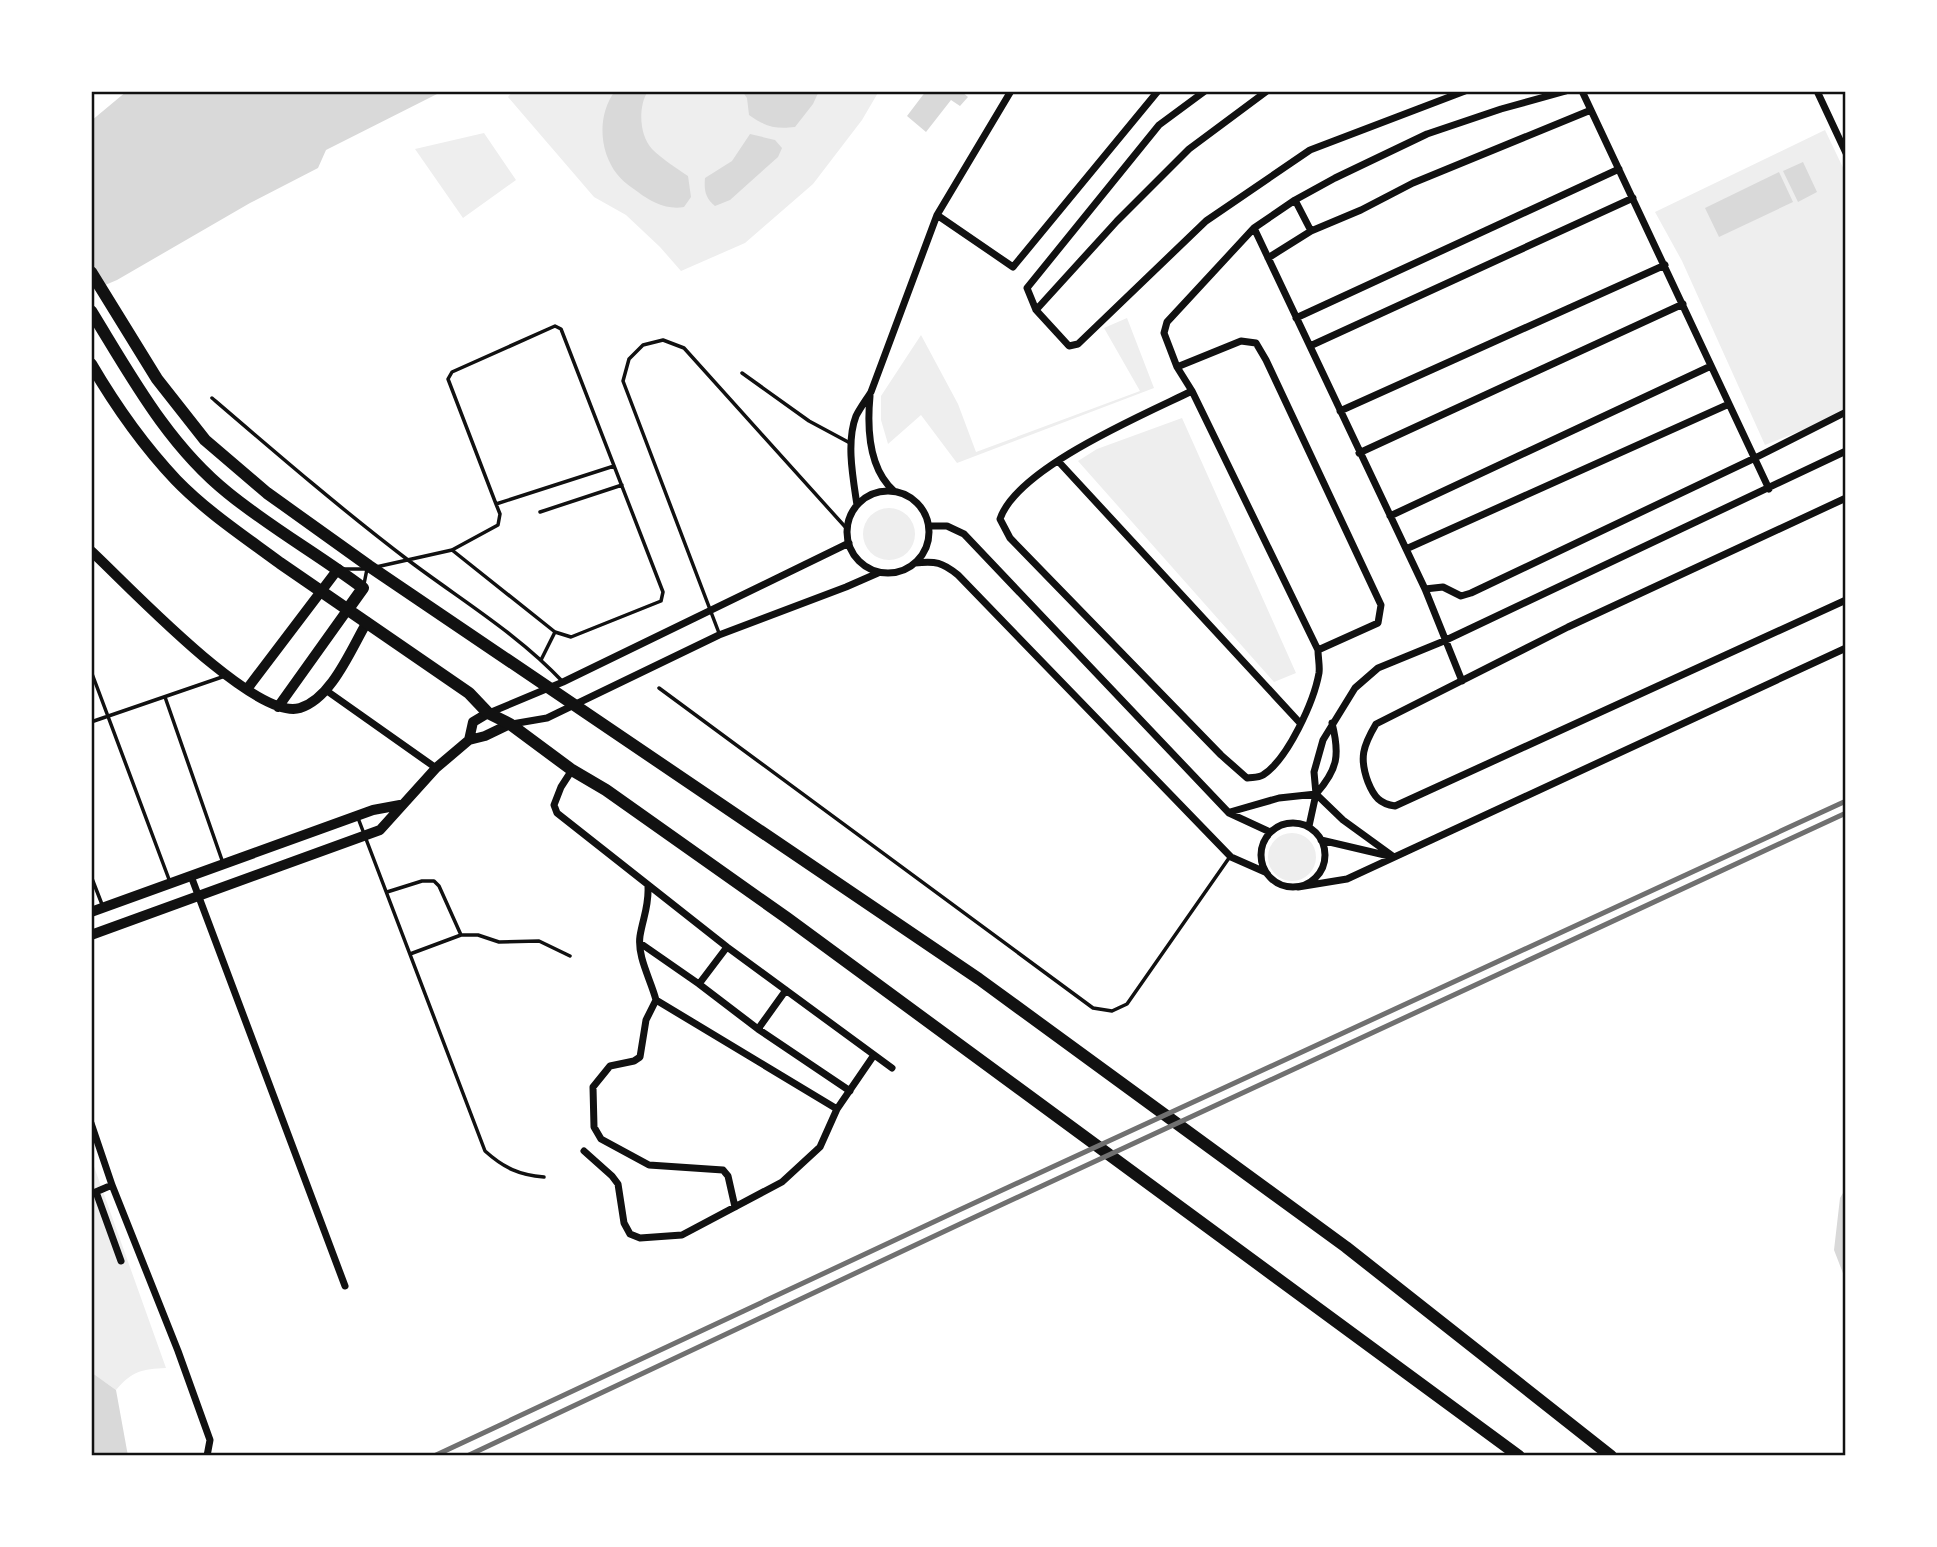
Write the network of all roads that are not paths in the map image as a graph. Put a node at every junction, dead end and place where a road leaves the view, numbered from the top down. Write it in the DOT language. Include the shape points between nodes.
graph roads {
  1 [pos="1012,91"];
  2 [pos="1158,91"];
  3 [pos="1205,91"];
  4 [pos="1267,91"];
  5 [pos="1465,91"];
  6 [pos="1566,91"];
  7 [pos="1582,91"];
  8 [pos="1816,91"];
  9 [pos="1591,110"];
  10 [pos="1846,153"];
  11 [pos="1619,169"];
  12 [pos="1633,198"];
  13 [pos="1295,200"];
  14 [pos="937,215"];
  15 [pos="1254,228"];
  16 [pos="1311,230"];
  17 [pos="1268,258"];
  18 [pos="1665,265"];
  19 [pos="91,272"];
  20 [pos="1683,304"];
  21 [pos="1036,310"];
  22 [pos="91,311"];
  23 [pos="1296,318"];
  24 [pos="1310,346"];
  25 [pos="91,364"];
  26 [pos="1711,366"];
  27 [pos="1177,368"];
  28 [pos="742,373"];
  29 [pos="1192,391"];
  30 [pos="871,392"];
  31 [pos="212,398"];
  32 [pos="1729,404"];
  33 [pos="1340,411"];
  34 [pos="1846,412"];
  35 [pos="852,444"];
  36 [pos="1846,451"];
  37 [pos="1359,453"];
  38 [pos="1755,458"];
  39 [pos="1058,461"];
  40 [pos="614,466"];
  41 [pos="622,485"];
  42 [pos="1769,489"];
  43 [pos="894,491"];
  44 [pos="1846,498"];
  45 [pos="496,504"];
  46 [pos="857,505"];
  47 [pos="540,512"];
  48 [pos="1390,516"];
  49 [pos="929,526"];
  50 [pos="848,530"];
  51 [pos="849,544"];
  52 [pos="1406,549"];
  53 [pos="452,550"];
  54 [pos="91,551"];
  55 [pos="407,559"];
  56 [pos="915,563"];
  57 [pos="338,569"];
  58 [pos="367,569"];
  59 [pos="878,572"];
  60 [pos="363,589"];
  61 [pos="1425,589"];
  62 [pos="320,591"];
  63 [pos="1846,600"];
  64 [pos="348,609"];
  65 [pos="711,611"];
  66 [pos="367,622"];
  67 [pos="555,632"];
  68 [pos="719,635"];
  69 [pos="1444,641"];
  70 [pos="1846,648"];
  71 [pos="1318,650"];
  72 [pos="541,660"];
  73 [pos="91,671"];
  74 [pos="226,676"];
  75 [pos="1462,681"];
  76 [pos="563,682"];
  77 [pos="659,688"];
  78 [pos="247,689"];
  79 [pos="327,691"];
  80 [pos="165,697"];
  81 [pos="278,707"];
  82 [pos="488,713"];
  83 [pos="108,716"];
  84 [pos="91,722"];
  85 [pos="1300,723"];
  86 [pos="1332,723"];
  87 [pos="510,724"];
  88 [pos="469,740"];
  89 [pos="436,768"];
  90 [pos="572,770"];
  91 [pos="1316,794"];
  92 [pos="400,805"];
  93 [pos="1229,813"];
  94 [pos="357,816"];
  95 [pos="1309,825"];
  96 [pos="1270,832"];
  97 [pos="365,836"];
  98 [pos="1321,840"];
  99 [pos="1231,857"];
  100 [pos="1394,857"];
  101 [pos="224,864"];
  102 [pos="1265,872"];
  103 [pos="91,876"];
  104 [pos="191,876"];
  105 [pos="170,883"];
  106 [pos="648,887"];
  107 [pos="1298,887"];
  108 [pos="387,892"];
  109 [pos="198,896"];
  110 [pos="103,908"];
  111 [pos="91,912"];
  112 [pos="91,935"];
  113 [pos="461,935"];
  114 [pos="640,943"];
  115 [pos="727,947"];
  116 [pos="410,954"];
  117 [pos="570,956"];
  118 [pos="699,984"];
  119 [pos="786,990"];
  120 [pos="656,1000"];
  121 [pos="758,1029"];
  122 [pos="874,1055"];
  123 [pos="892,1068"];
  124 [pos="850,1091"];
  125 [pos="837,1109"];
  126 [pos="91,1123"];
  127 [pos="584,1151"];
  128 [pos="544,1177"];
  129 [pos="112,1185"];
  130 [pos="94,1193"];
  131 [pos="735,1207"];
  132 [pos="121,1261"];
  133 [pos="345,1286"];
  134 [pos="207,1456"];
  135 [pos="1519,1456"];
  136 [pos="1611,1456"];
  1 -- 14 [label="street"];
  2 -- 14 [label="street" via="1013,267"];
  3 -- 21 [label="street" via="1159,125 1027,288"];
  4 -- 21 [label="street" via="1189,149"];
  5 -- 21 [label="street" via="1310,150 1206,221 1078,344 1069,346"];
  6 -- 13 [label="street" via="1427,134"];
  7 -- 9 [label="street"];
  8 -- 10 [label="street"];
  9 -- 11 [label="street"];
  9 -- 16 [label="street"];
  11 -- 12 [label="street"];
  11 -- 23 [label="street"];
  12 -- 18 [label="street"];
  12 -- 24 [label="street"];
  13 -- 15 [label="street"];
  13 -- 16 [label="street"];
  14 -- 30 [label="street"];
  15 -- 17 [label="street"];
  15 -- 27 [label="street" via="1167,322 1164,333"];
  16 -- 17 [label="street"];
  17 -- 23 [label="street"];
  18 -- 20 [label="street"];
  18 -- 33 [label="street"];
  19 -- 136 [label="main road" via="156,379 205,440 267,493 979,979 1346,1247"];
  20 -- 26 [label="street"];
  20 -- 37 [label="street"];
  22 -- 57 [label="main road" via="158,419 203,470 257,515"];
  23 -- 24 [label="street"];
  24 -- 33 [label="street"];
  25 -- 62 [label="main road" via="176,480 210,511"];
  26 -- 32 [label="street"];
  26 -- 48 [label="street"];
  27 -- 29 [label="street"];
  27 -- 71 [label="street" via="1241,341 1256,343 1266,360 1381,605 1378,623"];
  28 -- 35 [label="lane" via="808,421"];
  29 -- 39 [label="street"];
  29 -- 71 [label="street"];
  30 -- 35 [label="street" via="856,416"];
  30 -- 43 [label="street" via="869,443"];
  31 -- 55 [label="lane"];
  32 -- 38 [label="street"];
  32 -- 52 [label="street"];
  33 -- 37 [label="street"];
  34 -- 38 [label="street"];
  35 -- 46 [label="street"];
  36 -- 42 [label="street"];
  37 -- 48 [label="street"];
  38 -- 42 [label="street"];
  38 -- 61 [label="street" via="1471,593 1461,596 1443,587"];
  39 -- 85 [label="street"];
  39 -- 85 [label="street" via="1004,507 1000,519 1010,538 1247,778 1266,773"];
  40 -- 41 [label="lane"];
  40 -- 45 [label="lane"];
  40 -- 45 [label="lane" via="561,329 555,327 452,372 448,379"];
  41 -- 47 [label="lane"];
  41 -- 67 [label="lane" via="663,592 661,601 571,637"];
  42 -- 69 [label="street"];
  43 -- 46 [label="street" via="880,491"];
  43 -- 49 [label="street" via="917,502"];
  44 -- 75 [label="street"];
  45 -- 53 [label="lane" via="498,525"];
  46 -- 50 [label="street"];
  48 -- 52 [label="street"];
  49 -- 56 [label="street" via="929,540"];
  49 -- 93 [label="street" via="947,526 964,534"];
  50 -- 51 [label="street"];
  50 -- 65 [label="lane" via="684,348 663,340 643,345 629,359 623,381"];
  51 -- 59 [label="street" via="855,556"];
  51 -- 65 [label="street"];
  52 -- 61 [label="street"];
  53 -- 55 [label="lane"];
  53 -- 67 [label="lane"];
  54 -- 74 [label="street"];
  55 -- 58 [label="lane"];
  55 -- 72 [label="lane"];
  56 -- 59 [label="street" via="904,570"];
  56 -- 99 [label="street" via="945,564 972,588"];
  57 -- 58 [label="lane"];
  57 -- 60 [label="main road"];
  57 -- 62 [label="street"];
  58 -- 60 [label="lane"];
  59 -- 68 [label="street"];
  60 -- 64 [label="main road"];
  61 -- 69 [label="street"];
  62 -- 64 [label="main road"];
  62 -- 78 [label="street"];
  63 -- 75 [label="street" via="1395,806 1382,804 1372,793 1361,765 1376,724"];
  64 -- 66 [label="main road"];
  64 -- 81 [label="street"];
  65 -- 68 [label="lane"];
  65 -- 76 [label="street"];
  66 -- 79 [label="street"];
  66 -- 82 [label="main road" via="469,693"];
  67 -- 72 [label="lane"];
  68 -- 87 [label="street" via="547,718"];
  69 -- 75 [label="street"];
  69 -- 86 [label="street" via="1378,668 1355,688"];
  70 -- 100 [label="street"];
  71 -- 85 [label="street" via="1314,692"];
  72 -- 76 [label="lane"];
  73 -- 83 [label="lane"];
  74 -- 78 [label="street"];
  74 -- 80 [label="lane"];
  76 -- 82 [label="street"];
  77 -- 99 [label="lane" via="1094,1008 1112,1011 1127,1003"];
  78 -- 81 [label="street"];
  79 -- 81 [label="street" via="299,709"];
  79 -- 89 [label="street"];
  80 -- 83 [label="lane"];
  80 -- 101 [label="lane"];
  82 -- 87 [label="main road"];
  82 -- 88 [label="street" via="472,722"];
  83 -- 84 [label="lane"];
  83 -- 105 [label="lane"];
  86 -- 91 [label="street" via="1314,772"];
  86 -- 91 [label="street" via="1338,746 1330,778"];
  87 -- 88 [label="street"];
  87 -- 90 [label="main road"];
  88 -- 89 [label="street"];
  89 -- 92 [label="street"];
  90 -- 106 [label="street" via="554,805 557,813"];
  90 -- 135 [label="main road" via="764,902"];
  91 -- 93 [label="street" via="1279,798"];
  91 -- 95 [label="street"];
  91 -- 100 [label="street"];
  92 -- 94 [label="street"];
  92 -- 97 [label="street" via="380,830"];
  93 -- 96 [label="street"];
  94 -- 97 [label="lane"];
  94 -- 101 [label="street"];
  95 -- 96 [label="street" via="1283,824"];
  95 -- 98 [label="street"];
  96 -- 102 [label="street" via="1261,851"];
  97 -- 108 [label="lane"];
  97 -- 109 [label="street"];
  98 -- 100 [label="street"];
  98 -- 107 [label="street" via="1325,850 1322,870"];
  99 -- 102 [label="street"];
  100 -- 107 [label="street" via="1347,879"];
  101 -- 104 [label="street"];
  102 -- 107 [label="street" via="1279,885"];
  103 -- 110 [label="lane"];
  104 -- 105 [label="street"];
  104 -- 109 [label="street"];
  105 -- 110 [label="street"];
  106 -- 114 [label="street"];
  106 -- 115 [label="street"];
  108 -- 113 [label="lane" via="433,881"];
  108 -- 116 [label="lane"];
  109 -- 112 [label="street"];
  109 -- 133 [label="street"];
  110 -- 111 [label="street"];
  113 -- 116 [label="lane"];
  113 -- 117 [label="lane" via="499,942 539,941"];
  114 -- 118 [label="street"];
  114 -- 120 [label="street"];
  115 -- 118 [label="street"];
  115 -- 119 [label="street"];
  116 -- 128 [label="lane" via="485,1152 510,1171"];
  118 -- 121 [label="street"];
  119 -- 121 [label="street"];
  119 -- 122 [label="street"];
  120 -- 125 [label="street"];
  120 -- 131 [label="street" via="646,1020 640,1056 610,1066 593,1087 594,1127 601,1139 649,1165 723,1170"];
  121 -- 124 [label="street"];
  122 -- 123 [label="street"];
  122 -- 124 [label="street"];
  124 -- 125 [label="street"];
  125 -- 131 [label="street" via="820,1147 782,1182"];
  126 -- 129 [label="street"];
  127 -- 131 [label="street" via="618,1184 624,1223 630,1234 640,1238 682,1235"];
  129 -- 130 [label="street"];
  129 -- 134 [label="street" via="210,1440"];
  130 -- 132 [label="street"];
}
